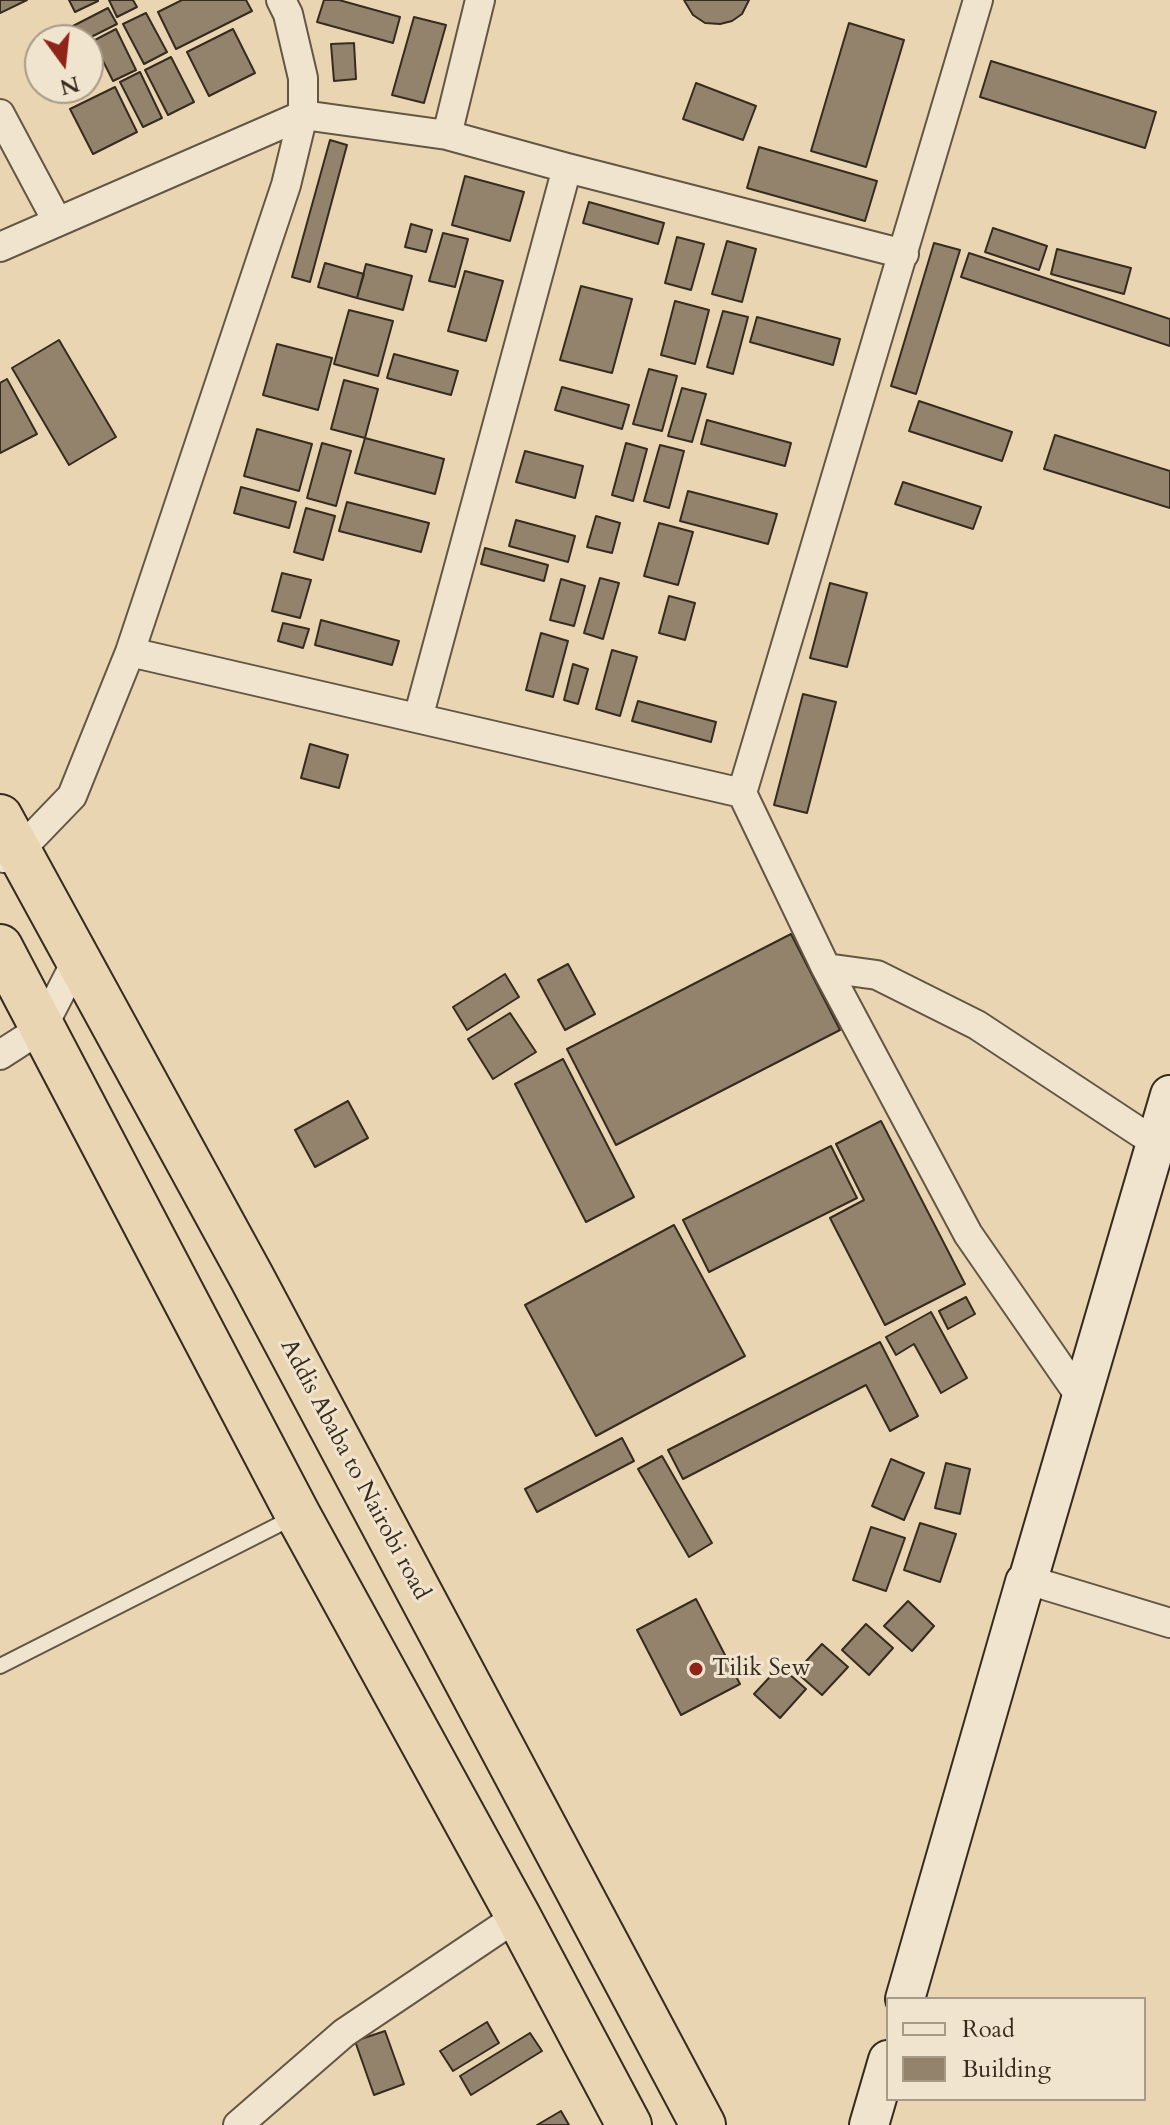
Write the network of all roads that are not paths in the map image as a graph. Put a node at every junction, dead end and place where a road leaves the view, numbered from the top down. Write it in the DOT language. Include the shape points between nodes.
graph roads {
  1 [pos="281,0"];
  2 [pos="480,0"];
  3 [pos="978,0"];
  4 [pos="0,114"];
  5 [pos="303,115"];
  6 [pos="447,135"];
  7 [pos="567,168"];
  8 [pos="57,221"];
  9 [pos="0,247"];
  10 [pos="904,254"];
  11 [pos="130,652"];
  12 [pos="418,718"];
  13 [pos="742,793"];
  14 [pos="6,843"];
  15 [pos="0,947"];
  16 [pos="77,960"];
  17 [pos="826,968"];
  18 [pos="42,1028"];
  19 [pos="0,1055"];
  20 [pos="1170,1095"];
  21 [pos="1163,1144"];
  22 [pos="1082,1399"];
  23 [pos="298,1515"];
  24 [pos="1028,1580"];
  25 [pos="1170,1623"];
  26 [pos="0,1666"];
  27 [pos="518,1916"];
  28 [pos="906,1997"];
  29 [pos="886,2067"];
  30 [pos="238,2125"];
  31 [pos="629,2125"];
  32 [pos="703,2125"];
  33 [pos="869,2125"];
  1 -- 5 [label="street" via="303,78"];
  2 -- 6 [label="street"];
  3 -- 10 [label="street"];
  4 -- 8 [label="street"];
  5 -- 6 [label="street"];
  5 -- 8 [label="street"];
  5 -- 11 [label="street" via="286,185"];
  6 -- 7 [label="street"];
  7 -- 10 [label="street"];
  7 -- 12 [label="street"];
  8 -- 9 [label="street"];
  10 -- 13 [label="street"];
  11 -- 12 [label="street"];
  11 -- 14 [label="street" via="72,796"];
  12 -- 13 [label="street"];
  13 -- 17 [label="street"];
  14 -- 16 [label="highway, Addis Ababa to Nairobi road"];
  15 -- 18 [label="highway"];
  16 -- 18 [label="street"];
  16 -- 32 [label="highway, Addis Ababa to Nairobi road"];
  17 -- 21 [label="street" via="877,975 977,1025"];
  17 -- 22 [label="street" via="968,1234"];
  18 -- 19 [label="street"];
  18 -- 23 [label="highway"];
  20 -- 21 [label="main road"];
  21 -- 22 [label="main road"];
  22 -- 24 [label="main road"];
  23 -- 26 [label="lane"];
  23 -- 27 [label="highway"];
  24 -- 25 [label="street"];
  24 -- 28 [label="main road"];
  27 -- 30 [label="street" via="344,2033"];
  27 -- 31 [label="highway"];
  29 -- 33 [label="main road"];
}
